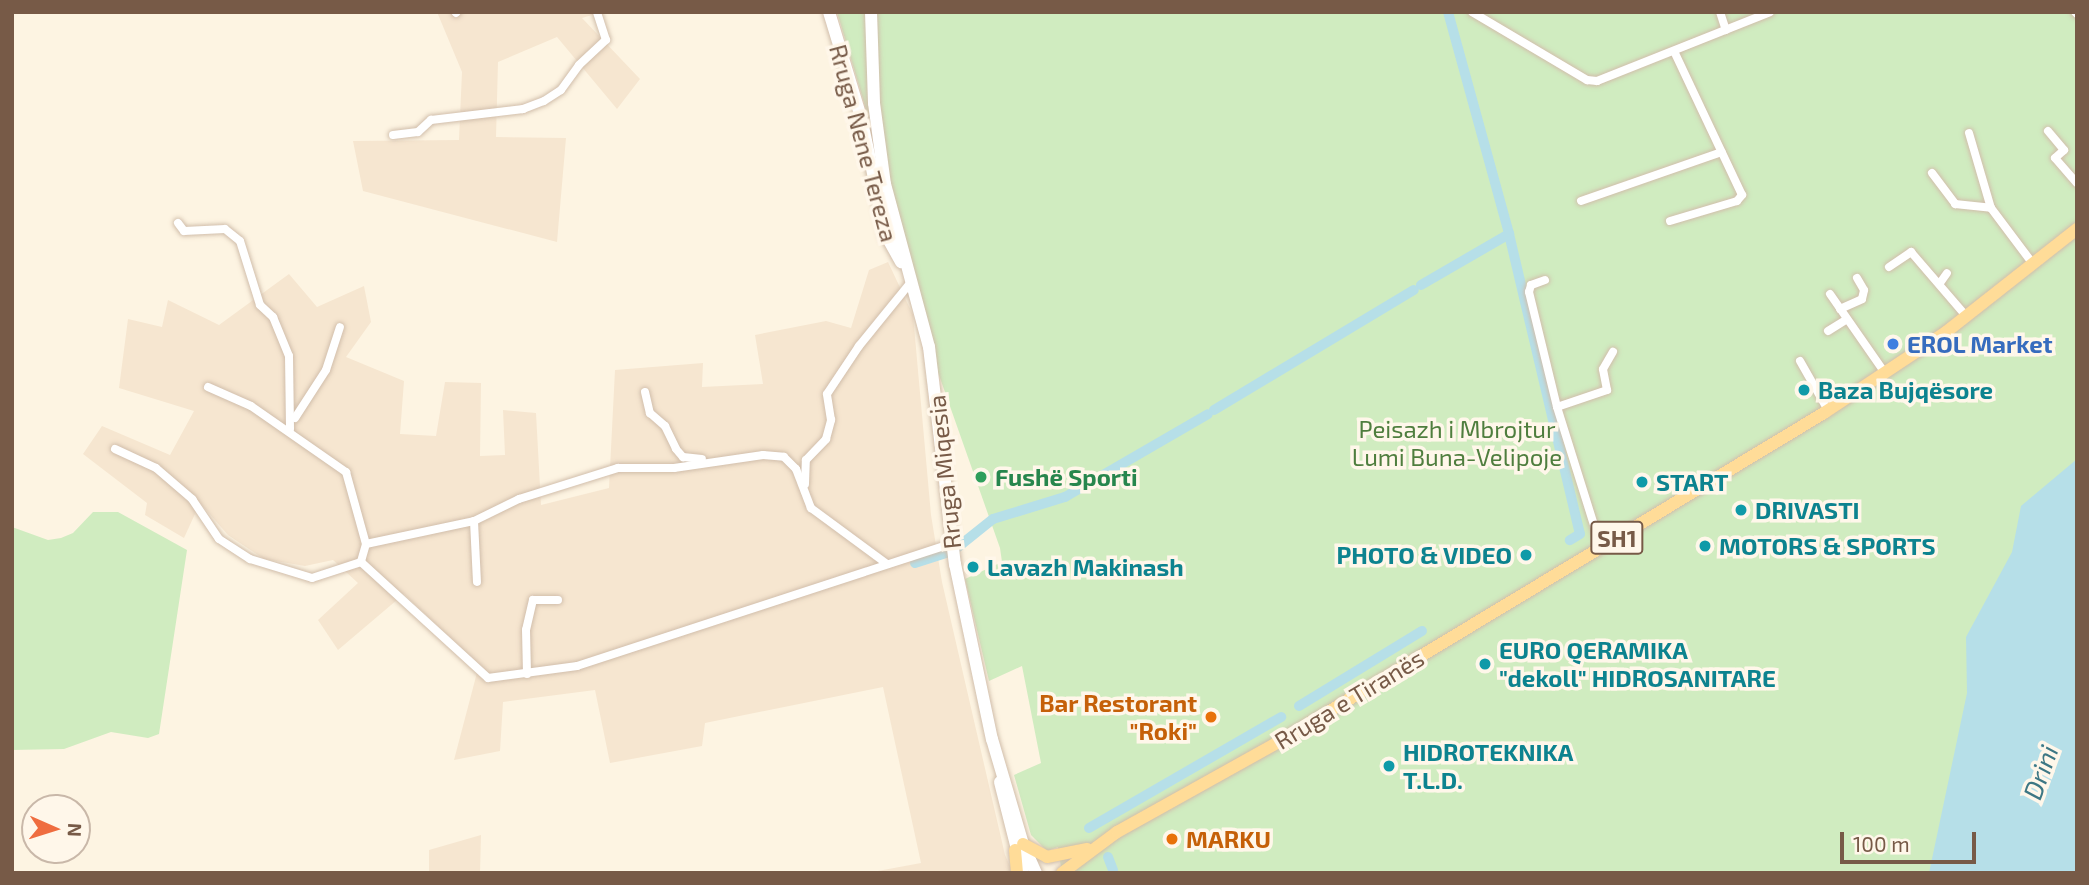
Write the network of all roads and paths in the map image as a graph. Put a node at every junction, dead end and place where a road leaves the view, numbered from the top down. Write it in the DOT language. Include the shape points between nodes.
graph roads {
  1 [pos="597,12"];
  2 [pos="829,12"];
  3 [pos="871,12"];
  4 [pos="1472,12"];
  5 [pos="1720,12"];
  6 [pos="1770,12"];
  7 [pos="1760,14"];
  8 [pos="1726,30"];
  9 [pos="1675,52"];
  10 [pos="2048,131"];
  11 [pos="1969,133"];
  12 [pos="393,135"];
  13 [pos="1722,152"];
  14 [pos="1932,173"];
  15 [pos="2077,183"];
  16 [pos="1581,201"];
  17 [pos="1991,208"];
  18 [pos="1670,221"];
  19 [pos="178,223"];
  20 [pos="2077,229"];
  21 [pos="2033,264"];
  22 [pos="1889,267"];
  23 [pos="907,269"];
  24 [pos="1947,274"];
  25 [pos="1857,278"];
  26 [pos="1545,280"];
  27 [pos="911,282"];
  28 [pos="1940,283"];
  29 [pos="1830,294"];
  30 [pos="1840,309"];
  31 [pos="1966,316"];
  32 [pos="1847,318"];
  33 [pos="341,327"];
  34 [pos="1828,331"];
  35 [pos="1613,352"];
  36 [pos="1800,361"];
  37 [pos="1885,373"];
  38 [pos="208,387"];
  39 [pos="645,392"];
  40 [pos="1557,407"];
  41 [pos="1828,410"];
  42 [pos="291,426"];
  43 [pos="115,449"];
  44 [pos="719,461"];
  45 [pos="805,488"];
  46 [pos="474,521"];
  47 [pos="366,544"];
  48 [pos="951,546"];
  49 [pos="1601,547"];
  50 [pos="361,562"];
  51 [pos="887,564"];
  52 [pos="477,582"];
  53 [pos="558,600"];
  54 [pos="527,674"];
  55 [pos="1019,847"];
  56 [pos="1094,847"];
  57 [pos="1017,873"];
  58 [pos="1023,873"];
  59 [pos="1036,873"];
  60 [pos="1062,873"];
  1 -- 12 [label="street" via="606,40 561,90 544,101 523,109 431,120 418,132"];
  2 -- 23 [label="main road, Rruga Nene Tereza" via="861,117 886,235"];
  3 -- 23 [label="main road, Rruga Miqesia" via="874,103 885,184"];
  4 -- 9 [label="street" via="1587,80 1597,81"];
  5 -- 8 [label="street"];
  6 -- 7 [label="street"];
  7 -- 8 [label="street"];
  8 -- 9 [label="street"];
  9 -- 13 [label="street"];
  10 -- 15 [label="street" via="2064,150 2055,158"];
  11 -- 17 [label="street"];
  13 -- 16 [label="street"];
  13 -- 18 [label="street" via="1741,198"];
  14 -- 17 [label="street" via="1955,204"];
  17 -- 21 [label="street"];
  19 -- 42 [label="street" via="184,231 225,229 240,241 260,304 273,317 289,356"];
  20 -- 21 [label="main road, Rruga e Tiranës / SH1"];
  21 -- 31 [label="main road, Rruga e Tiranës / SH1"];
  22 -- 28 [label="street" via="1911,251"];
  23 -- 27 [label="main road, Rruga Miqesia"];
  24 -- 28 [label="street"];
  25 -- 30 [label="street" via="1864,290 1862,299"];
  26 -- 40 [label="street" via="1531,285 1529,292"];
  27 -- 45 [label="street" via="827,394 831,420 826,439 806,460"];
  27 -- 48 [label="main road, Rruga Miqesia" via="933,369"];
  28 -- 31 [label="street"];
  29 -- 30 [label="street"];
  30 -- 32 [label="street"];
  31 -- 37 [label="main road, Rruga e Tiranës / SH1"];
  32 -- 34 [label="street"];
  32 -- 37 [label="street"];
  33 -- 42 [label="street" via="326,370"];
  35 -- 40 [label="street" via="1603,369 1607,390"];
  36 -- 41 [label="street"];
  37 -- 41 [label="main road, Rruga e Tiranës / SH1"];
  38 -- 42 [label="street"];
  39 -- 44 [label="street" via="650,413 665,426 683,457"];
  40 -- 49 [label="street"];
  41 -- 49 [label="main road, Rruga e Tiranës / SH1"];
  42 -- 47 [label="street" via="350,478"];
  43 -- 50 [label="street" via="156,468 192,499 219,539 250,559 312,578"];
  44 -- 45 [label="street" via="784,457"];
  44 -- 46 [label="street" via="618,468 519,499"];
  45 -- 51 [label="street" via="811,508"];
  46 -- 47 [label="street"];
  46 -- 52 [label="street"];
  47 -- 50 [label="street"];
  48 -- 51 [label="street"];
  48 -- 55 [label="main road, Rruga Miqesia"];
  49 -- 56 [label="main road, Rruga e Tiranës / SH1"];
  50 -- 54 [label="street" via="478,674 488,678"];
  51 -- 54 [label="street" via="577,666"];
  53 -- 54 [label="street" via="533,600 526,629"];
  55 -- 56 [label="main road" via="1047,858"];
  55 -- 57 [label="main road"];
  55 -- 58 [label="main road, Rruga Miqesia"];
  55 -- 59 [label="main road, Rruga Miqesia"];
  56 -- 60 [label="main road, SH1"];
}
